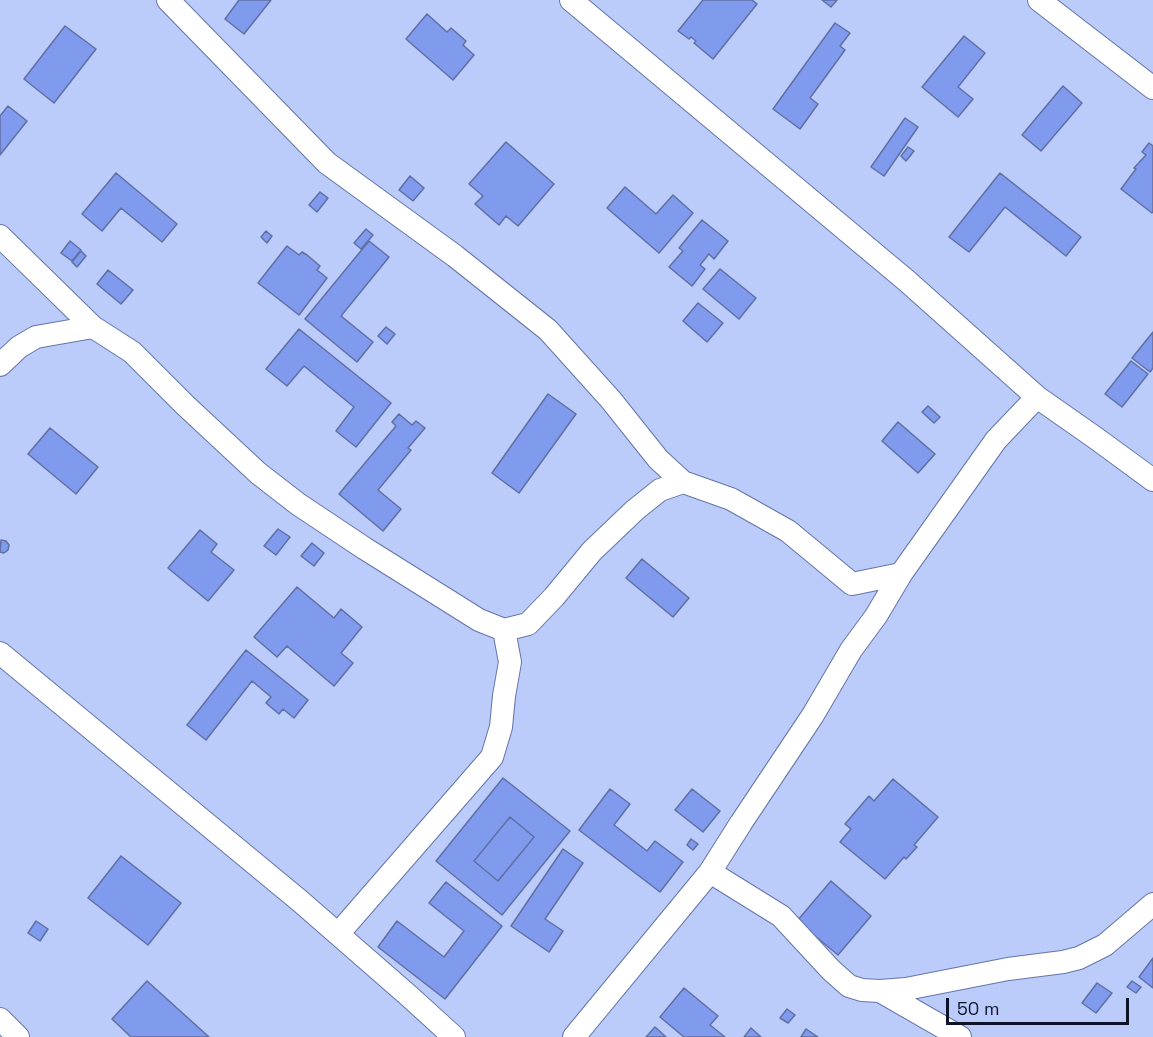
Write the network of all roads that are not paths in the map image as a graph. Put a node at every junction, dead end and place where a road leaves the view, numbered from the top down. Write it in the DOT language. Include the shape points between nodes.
graph roads {
  1 [pos="168,0"];
  2 [pos="571,0"];
  3 [pos="1039,0"];
  4 [pos="1153,88"];
  5 [pos="0,236"];
  6 [pos="93,327"];
  7 [pos="0,365"];
  8 [pos="1037,397"];
  9 [pos="1153,480"];
  10 [pos="683,482"];
  11 [pos="901,574"];
  12 [pos="504,630"];
  13 [pos="0,653"];
  14 [pos="710,872"];
  15 [pos="1153,904"];
  16 [pos="338,934"];
  17 [pos="880,991"];
  18 [pos="0,1019"];
  19 [pos="18,1037"];
  20 [pos="454,1037"];
  21 [pos="574,1037"];
  22 [pos="960,1037"];
  1 -- 10 [label="street" via="327,163 548,330 658,459"];
  2 -- 8 [label="street" via="908,281"];
  3 -- 4 [label="street"];
  5 -- 6 [label="street"];
  6 -- 7 [label="street" via="36,337"];
  6 -- 12 [label="street" via="132,352 258,473 298,504 479,620"];
  8 -- 9 [label="street"];
  8 -- 11 [label="street" via="996,440"];
  10 -- 11 [label="street" via="731,499 788,531 852,584"];
  10 -- 12 [label="street" via="660,490 635,510 592,551 528,624"];
  11 -- 14 [label="street"];
  12 -- 16 [label="street" via="510,662 501,727 492,757"];
  13 -- 16 [label="street"];
  14 -- 17 [label="street" via="781,916 849,986"];
  14 -- 21 [label="street"];
  15 -- 17 [label="street" via="1106,945 1079,958"];
  16 -- 20 [label="street"];
  17 -- 22 [label="street"];
  18 -- 19 [label="street"];
}
